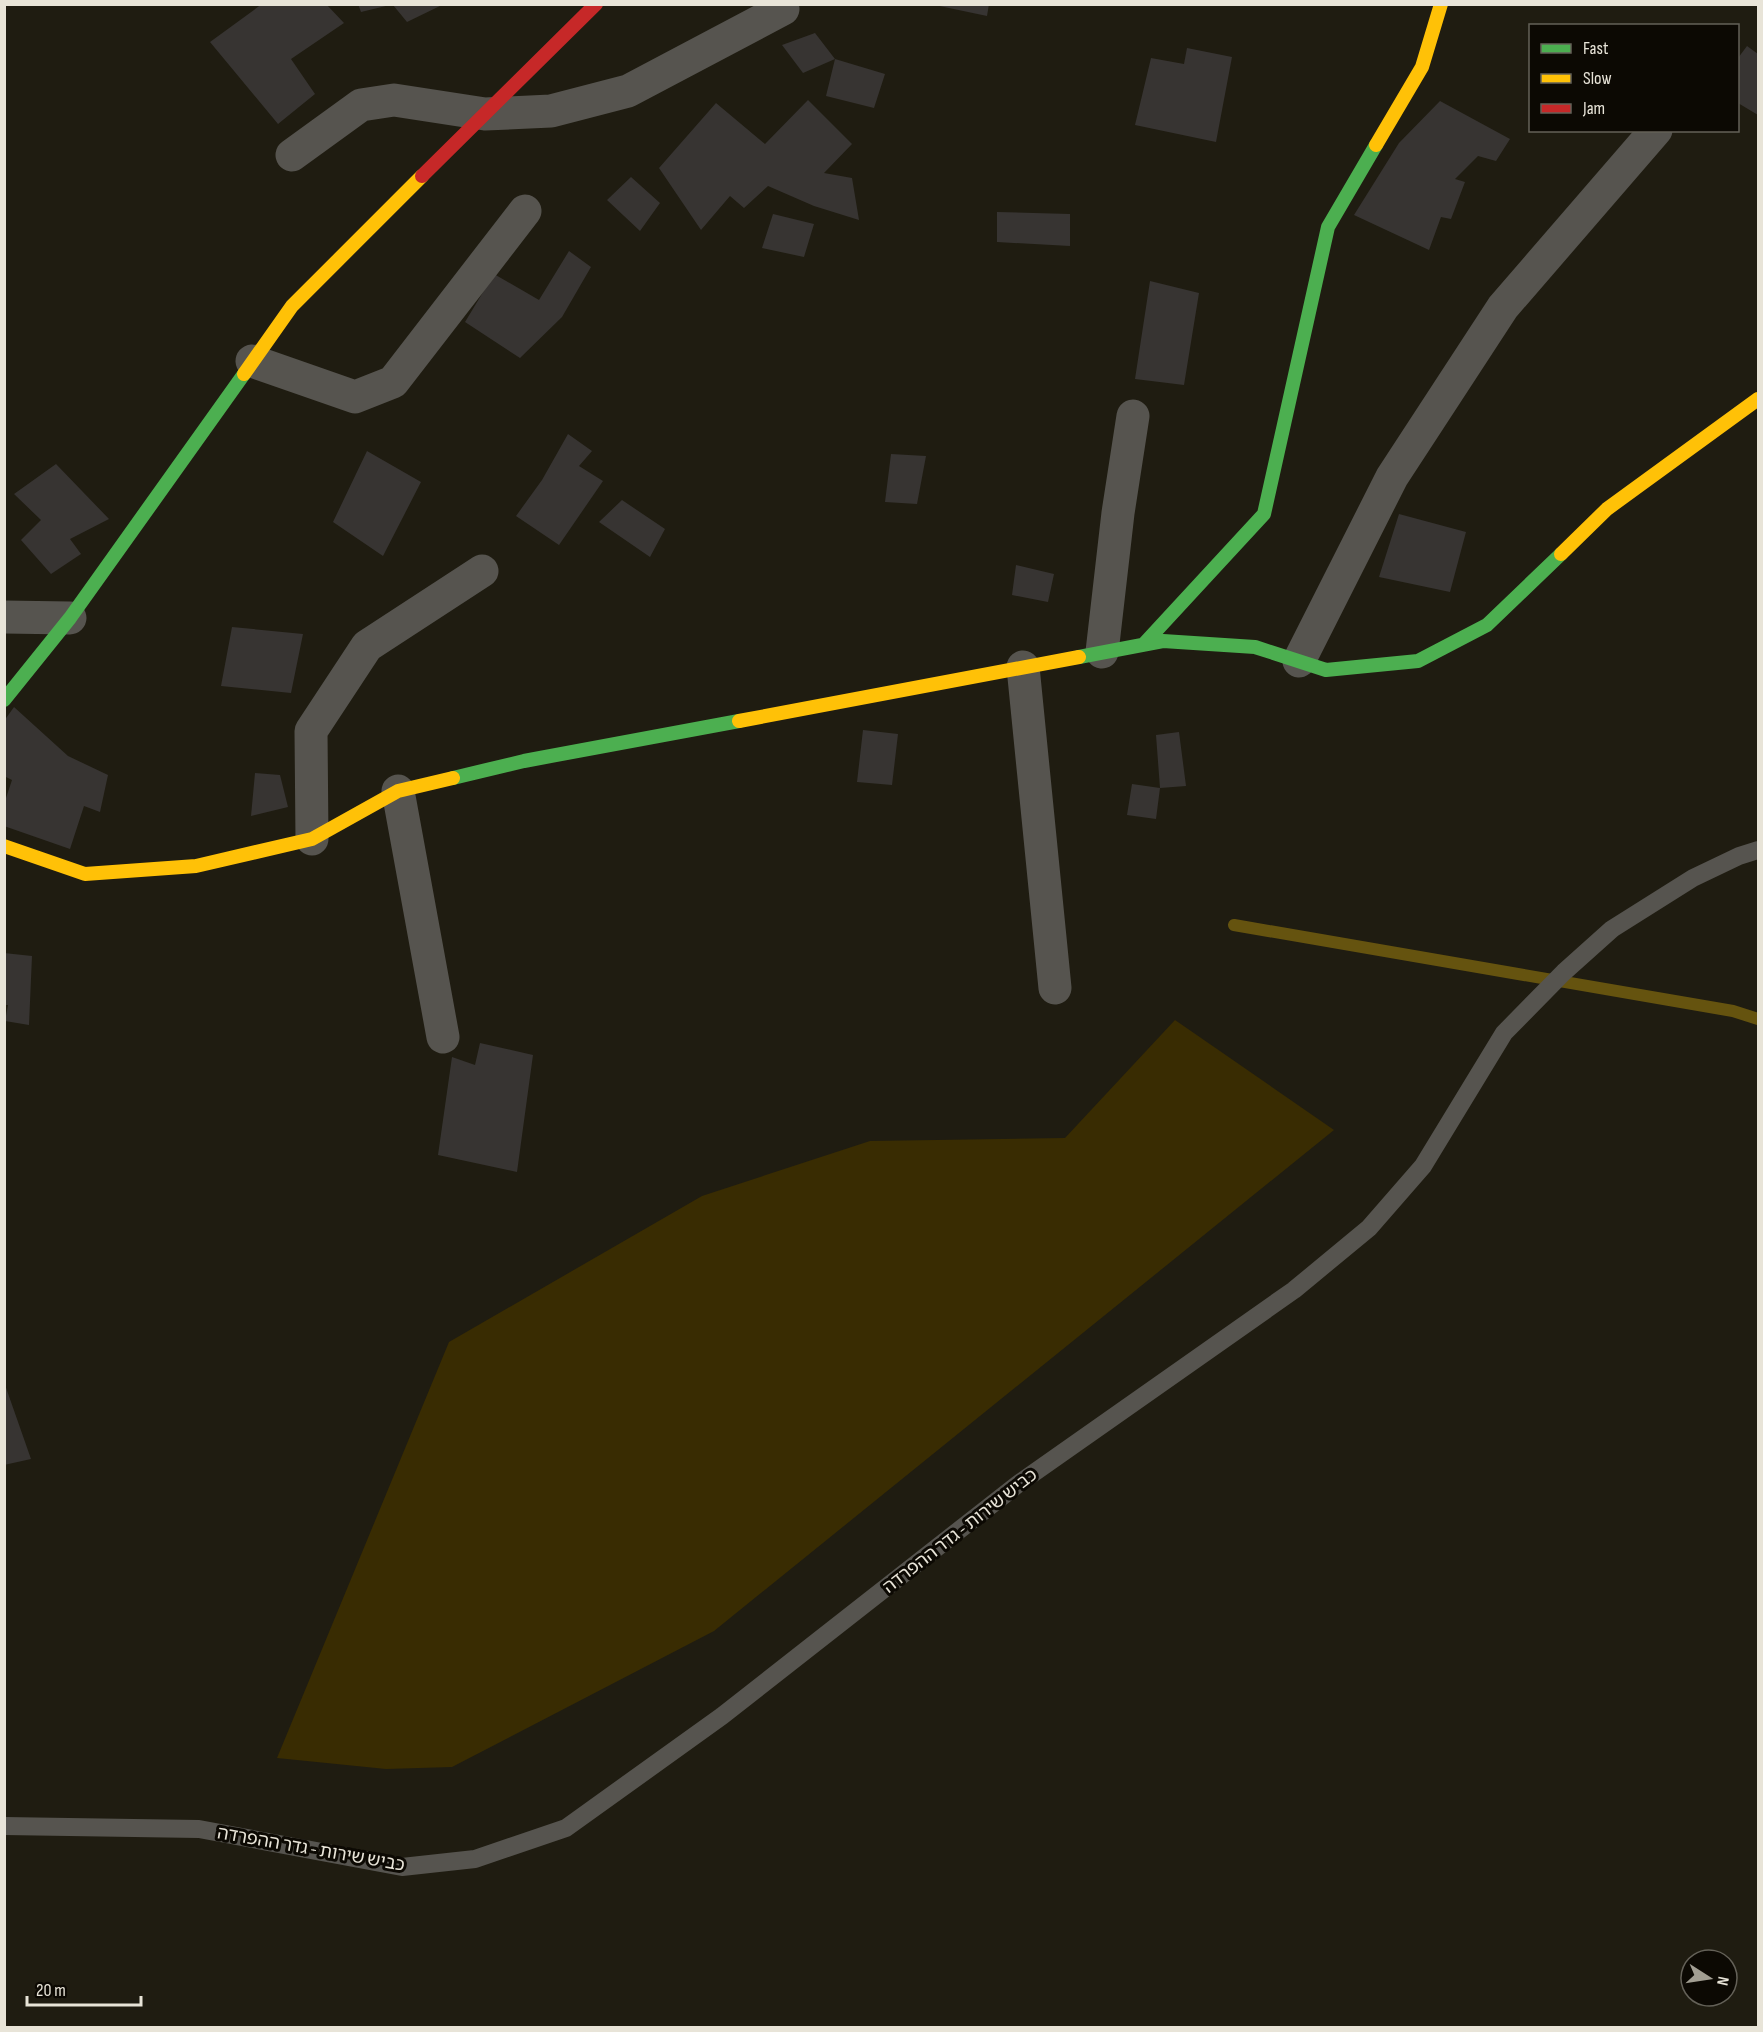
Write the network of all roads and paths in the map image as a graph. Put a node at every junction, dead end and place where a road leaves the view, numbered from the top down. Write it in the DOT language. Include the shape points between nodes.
graph roads {
  1 [pos="596,4"];
  2 [pos="1441,4"];
  3 [pos="783,9"];
  4 [pos="485,114"];
  5 [pos="1654,132"];
  6 [pos="292,155"];
  7 [pos="525,212"];
  8 [pos="252,361"];
  9 [pos="1758,399"];
  10 [pos="1133,416"];
  11 [pos="482,571"];
  12 [pos="4,617"];
  13 [pos="69,618"];
  14 [pos="1143,645"];
  15 [pos="1102,652"];
  16 [pos="1299,661"];
  17 [pos="1023,667"];
  18 [pos="4,700"];
  19 [pos="398,791"];
  20 [pos="312,839"];
  21 [pos="4,846"];
  22 [pos="1758,850"];
  23 [pos="1055,988"];
  24 [pos="443,1037"];
  25 [pos="4,1826"];
  1 -- 4 [label="street"];
  2 -- 14 [label="street" via="1422,67 1328,227 1264,514"];
  3 -- 4 [label="street" via="628,91 551,111"];
  4 -- 6 [label="street" via="394,100 361,105"];
  4 -- 8 [label="street" via="292,306"];
  5 -- 16 [label="street" via="1503,307 1392,477"];
  7 -- 8 [label="street" via="393,382 355,398"];
  8 -- 13 [label="street"];
  9 -- 16 [label="street" via="1607,508 1487,625 1418,661 1326,670"];
  10 -- 15 [label="street"];
  11 -- 20 [label="street" via="367,646 311,731"];
  12 -- 13 [label="street"];
  13 -- 18 [label="street"];
  14 -- 15 [label="street"];
  14 -- 16 [label="street" via="1163,641 1256,647"];
  15 -- 17 [label="street"];
  17 -- 19 [label="street" via="524,761"];
  17 -- 23 [label="street"];
  19 -- 20 [label="street"];
  19 -- 24 [label="street"];
  20 -- 21 [label="street" via="196,866 85,874"];
  22 -- 25 [label="lane, כביש שירות - גדר ההפרדה" via="1693,878 1612,929 1564,972 1504,1033 1423,1166 1369,1228 1294,1290 1018,1484 722,1716 566,1828 474,1859 402,1867 199,1830"];
}
